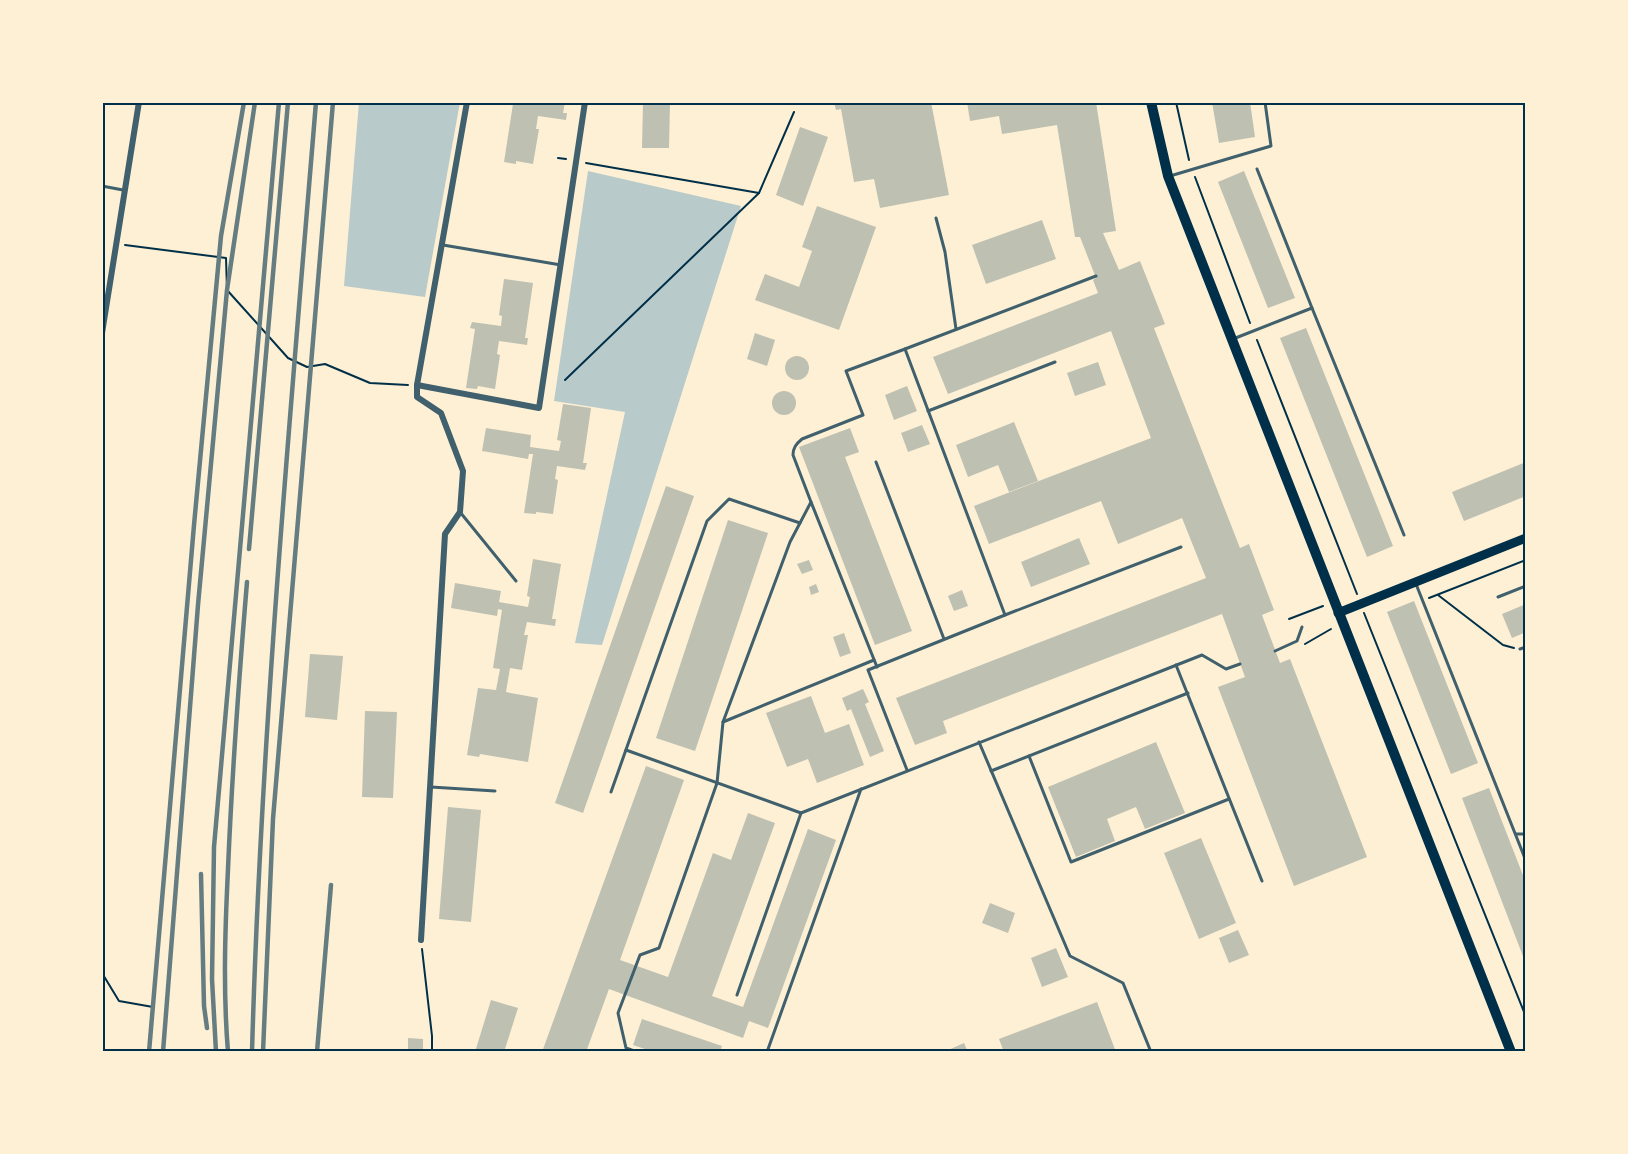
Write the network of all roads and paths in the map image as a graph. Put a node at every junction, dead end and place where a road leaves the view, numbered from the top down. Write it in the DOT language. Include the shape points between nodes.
graph roads {
  1 [pos="139,102"];
  2 [pos="467,102"];
  3 [pos="585,102"];
  4 [pos="1151,102"];
  5 [pos="1176,102"];
  6 [pos="1264,102"];
  7 [pos="794,112"];
  8 [pos="558,158"];
  9 [pos="576,161"];
  10 [pos="1192,169"];
  11 [pos="1257,169"];
  12 [pos="1168,176"];
  13 [pos="102,186"];
  14 [pos="125,190"];
  15 [pos="759,193"];
  16 [pos="936,218"];
  17 [pos="117,243"];
  18 [pos="441,245"];
  19 [pos="561,265"];
  20 [pos="1096,276"];
  21 [pos="1312,308"];
  22 [pos="956,329"];
  23 [pos="1253,331"];
  24 [pos="102,333"];
  25 [pos="1232,340"];
  26 [pos="905,349"];
  27 [pos="1055,362"];
  28 [pos="565,380"];
  29 [pos="417,385"];
  30 [pos="928,411"];
  31 [pos="876,462"];
  32 [pos="811,502"];
  33 [pos="460,512"];
  34 [pos="800,523"];
  35 [pos="1404,535"];
  36 [pos="1526,538"];
  37 [pos="1181,547"];
  38 [pos="1526,560"];
  39 [pos="516,581"];
  40 [pos="1415,582"];
  41 [pos="1526,586"];
  42 [pos="1438,595"];
  43 [pos="1498,597"];
  44 [pos="1423,601"];
  45 [pos="1360,604"];
  46 [pos="1338,613"];
  47 [pos="1005,615"];
  48 [pos="1302,627"];
  49 [pos="944,639"];
  50 [pos="1526,647"];
  51 [pos="1520,649"];
  52 [pos="1275,651"];
  53 [pos="874,660"];
  54 [pos="1240,664"];
  55 [pos="1176,665"];
  56 [pos="877,666"];
  57 [pos="1188,693"];
  58 [pos="723,722"];
  59 [pos="979,742"];
  60 [pos="626,750"];
  61 [pos="1029,756"];
  62 [pos="908,770"];
  63 [pos="991,771"];
  64 [pos="717,783"];
  65 [pos="431,787"];
  66 [pos="861,789"];
  67 [pos="495,791"];
  68 [pos="611,792"];
  69 [pos="1229,799"];
  70 [pos="801,813"];
  71 [pos="1515,834"];
  72 [pos="1526,834"];
  73 [pos="1526,861"];
  74 [pos="1262,881"];
  75 [pos="421,940"];
  76 [pos="102,973"];
  77 [pos="737,995"];
  78 [pos="153,1007"];
  79 [pos="1526,1017"];
  80 [pos="432,1052"];
  81 [pos="637,1052"];
  82 [pos="767,1052"];
  83 [pos="1151,1052"];
  84 [pos="1511,1052"];
  1 -- 14 [label="street"];
  2 -- 18 [label="street"];
  3 -- 9 [label="street"];
  4 -- 12 [label="main road"];
  5 -- 10 [label="path"];
  6 -- 10 [label="lane" via="1271,146"];
  7 -- 15 [label="path"];
  8 -- 9 [label="path"];
  9 -- 15 [label="path"];
  9 -- 19 [label="street"];
  10 -- 12 [label="lane"];
  10 -- 23 [label="path"];
  11 -- 21 [label="lane"];
  12 -- 25 [label="main road"];
  13 -- 14 [label="lane"];
  14 -- 17 [label="street"];
  15 -- 28 [label="path"];
  16 -- 22 [label="lane"];
  17 -- 24 [label="street"];
  17 -- 29 [label="path" via="226,258 227,290 288,358 307,367 325,364 370,383"];
  18 -- 19 [label="lane"];
  18 -- 29 [label="street"];
  19 -- 29 [label="street" via="539,408"];
  20 -- 22 [label="lane"];
  21 -- 23 [label="lane"];
  21 -- 35 [label="lane"];
  22 -- 26 [label="lane"];
  23 -- 25 [label="lane"];
  23 -- 45 [label="path"];
  25 -- 46 [label="main road"];
  26 -- 30 [label="lane"];
  26 -- 32 [label="lane" via="846,371 863,415 801,439 795,446 793,455"];
  27 -- 30 [label="lane"];
  29 -- 33 [label="street" via="417,397 441,413 463,471"];
  30 -- 47 [label="lane"];
  31 -- 49 [label="lane"];
  32 -- 34 [label="lane"];
  32 -- 53 [label="lane"];
  33 -- 39 [label="lane"];
  33 -- 65 [label="street" via="445,534"];
  34 -- 58 [label="lane"];
  34 -- 60 [label="lane" via="729,499 707,521"];
  36 -- 40 [label="main road"];
  37 -- 47 [label="lane"];
  38 -- 42 [label="path"];
  40 -- 44 [label="lane"];
  40 -- 45 [label="main road"];
  41 -- 43 [label="lane"];
  42 -- 44 [label="path"];
  42 -- 51 [label="path" via="1503,645"];
  44 -- 71 [label="lane"];
  45 -- 46 [label="main road"];
  45 -- 79 [label="path"];
  46 -- 84 [label="main road"];
  47 -- 49 [label="lane"];
  48 -- 52 [label="lane" via="1298,641"];
  49 -- 56 [label="lane"];
  50 -- 51 [label="lane"];
  53 -- 56 [label="lane"];
  53 -- 58 [label="lane"];
  54 -- 55 [label="lane" via="1226,669 1202,656"];
  55 -- 57 [label="lane"];
  55 -- 59 [label="lane"];
  56 -- 62 [label="lane" via="868,670"];
  57 -- 61 [label="lane"];
  57 -- 69 [label="lane"];
  58 -- 64 [label="lane"];
  59 -- 62 [label="lane"];
  59 -- 63 [label="lane"];
  60 -- 64 [label="lane"];
  60 -- 68 [label="lane"];
  61 -- 63 [label="lane"];
  61 -- 69 [label="lane" via="1071,862"];
  62 -- 66 [label="lane"];
  63 -- 83 [label="lane" via="1070,956 1123,982"];
  64 -- 70 [label="lane"];
  64 -- 81 [label="lane" via="659,948 640,955 618,1013 626,1048"];
  65 -- 67 [label="lane"];
  65 -- 75 [label="street"];
  66 -- 70 [label="lane"];
  66 -- 82 [label="lane"];
  69 -- 74 [label="lane"];
  70 -- 77 [label="lane"];
  71 -- 72 [label="lane"];
  71 -- 73 [label="lane"];
  75 -- 80 [label="path"];
  76 -- 78 [label="path" via="119,1001"];
}
